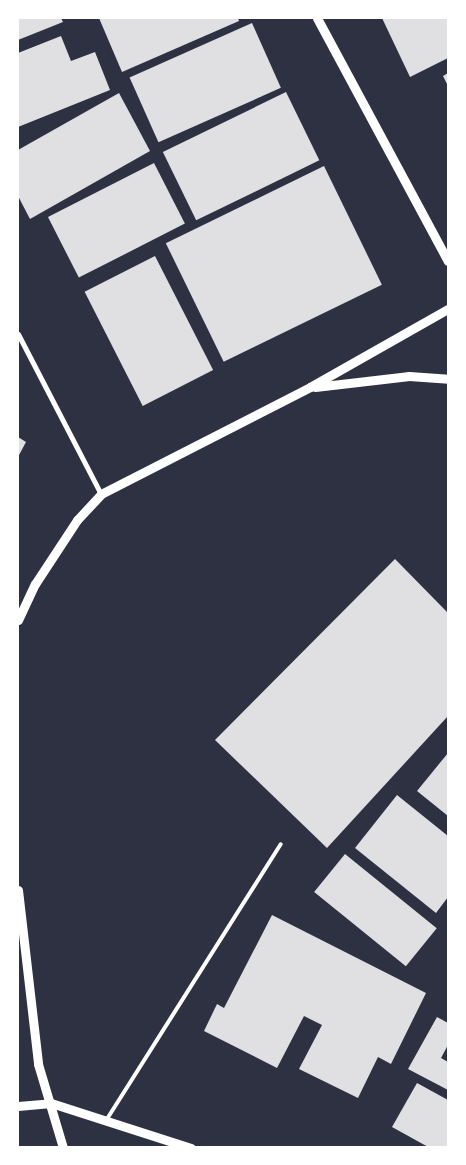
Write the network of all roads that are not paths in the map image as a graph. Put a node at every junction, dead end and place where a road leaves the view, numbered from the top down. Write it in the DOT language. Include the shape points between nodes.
graph roads {
  1 [pos="317,18"];
  2 [pos="448,261"];
  3 [pos="448,309"];
  4 [pos="18,334"];
  5 [pos="448,379"];
  6 [pos="310,388"];
  7 [pos="101,494"];
  8 [pos="18,620"];
  9 [pos="281,844"];
  10 [pos="18,890"];
  11 [pos="51,1103"];
  12 [pos="18,1106"];
  13 [pos="107,1119"];
  14 [pos="64,1148"];
  15 [pos="191,1148"];
  1 -- 2 [label="street"];
  3 -- 6 [label="street"];
  4 -- 7 [label="street"];
  5 -- 6 [label="street" via="410,376"];
  6 -- 7 [label="street"];
  7 -- 8 [label="street" via="77,520 35,584"];
  9 -- 13 [label="lane"];
  10 -- 11 [label="street" via="38,1064"];
  11 -- 12 [label="street"];
  11 -- 13 [label="street"];
  11 -- 14 [label="street"];
  13 -- 15 [label="street"];
}
